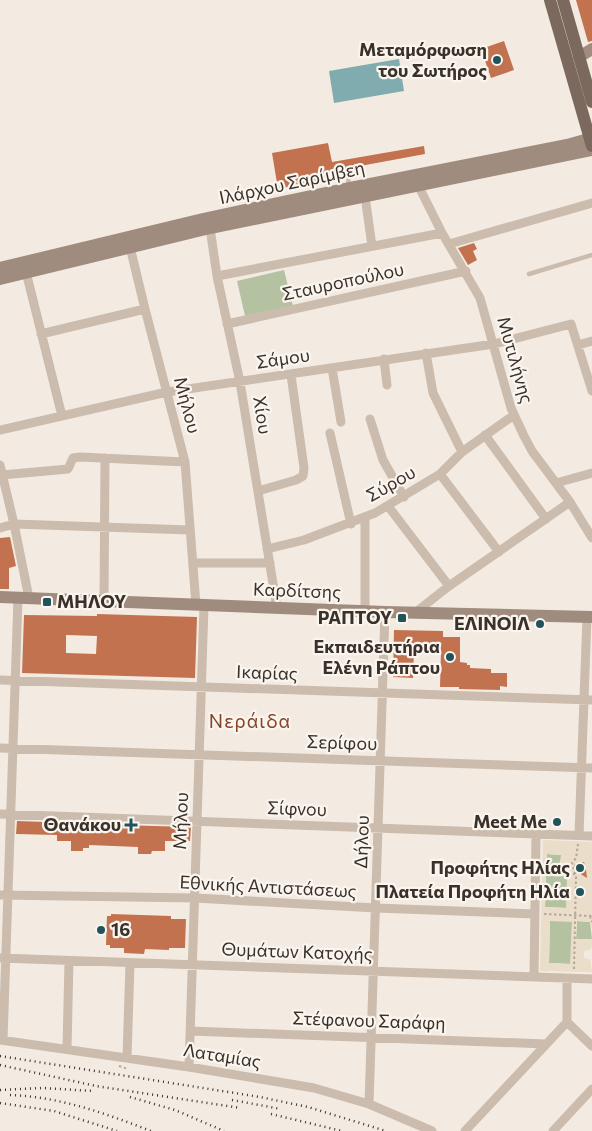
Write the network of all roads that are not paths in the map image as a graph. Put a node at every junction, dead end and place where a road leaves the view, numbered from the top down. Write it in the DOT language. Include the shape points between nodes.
graph roads {
  1 [pos="550,0"];
  2 [pos="563,0"];
  3 [pos="592,49"];
  4 [pos="579,57"];
  5 [pos="592,102"];
  6 [pos="591,143"];
  7 [pos="418,185"];
  8 [pos="365,196"];
  9 [pos="592,203"];
  10 [pos="210,228"];
  11 [pos="442,233"];
  12 [pos="449,244"];
  13 [pos="372,246"];
  14 [pos="130,247"];
  15 [pos="592,255"];
  16 [pos="0,268"];
  17 [pos="466,271"];
  18 [pos="26,272"];
  19 [pos="529,274"];
  20 [pos="216,276"];
  21 [pos="0,279"];
  22 [pos="144,309"];
  23 [pos="227,324"];
  24 [pos="41,334"];
  25 [pos="592,341"];
  26 [pos="494,344"];
  27 [pos="578,345"];
  28 [pos="426,353"];
  29 [pos="384,359"];
  30 [pos="332,368"];
  31 [pos="291,374"];
  32 [pos="240,382"];
  33 [pos="387,385"];
  34 [pos="592,391"];
  35 [pos="167,392"];
  36 [pos="514,415"];
  37 [pos="62,416"];
  38 [pos="370,419"];
  39 [pos="341,422"];
  40 [pos="0,430"];
  41 [pos="330,433"];
  42 [pos="485,435"];
  43 [pos="462,452"];
  44 [pos="105,458"];
  45 [pos="185,462"];
  46 [pos="0,465"];
  47 [pos="592,473"];
  48 [pos="440,474"];
  49 [pos="2,475"];
  50 [pos="556,483"];
  51 [pos="258,491"];
  52 [pos="404,497"];
  53 [pos="570,502"];
  54 [pos="388,506"];
  55 [pos="365,518"];
  56 [pos="546,519"];
  57 [pos="14,524"];
  58 [pos="351,524"];
  59 [pos="589,526"];
  60 [pos="104,527"];
  61 [pos="0,528"];
  62 [pos="190,530"];
  63 [pos="592,538"];
  64 [pos="268,549"];
  65 [pos="499,552"];
  66 [pos="194,563"];
  67 [pos="270,563"];
  68 [pos="449,586"];
  69 [pos="0,597"];
  70 [pos="23,598"];
  71 [pos="104,602"];
  72 [pos="200,605"];
  73 [pos="277,608"];
  74 [pos="365,611"];
  75 [pos="385,612"];
  76 [pos="416,612"];
  77 [pos="590,617"];
  78 [pos="0,680"];
  79 [pos="15,681"];
  80 [pos="201,687"];
  81 [pos="383,693"];
  82 [pos="588,700"];
  83 [pos="0,748"];
  84 [pos="13,748"];
  85 [pos="199,754"];
  86 [pos="380,761"];
  87 [pos="581,768"];
  88 [pos="592,768"];
  89 [pos="0,814"];
  90 [pos="10,814"];
  91 [pos="197,821"];
  92 [pos="378,828"];
  93 [pos="536,834"];
  94 [pos="579,836"];
  95 [pos="592,836"];
  96 [pos="4,895"];
  97 [pos="194,898"];
  98 [pos="376,908"];
  99 [pos="535,914"];
  100 [pos="3,958"];
  101 [pos="69,960"];
  102 [pos="130,963"];
  103 [pos="192,965"];
  104 [pos="374,972"];
  105 [pos="534,977"];
  106 [pos="570,979"];
  107 [pos="592,980"];
  108 [pos="567,1022"];
  109 [pos="190,1031"];
  110 [pos="372,1038"];
  111 [pos="2,1040"];
  112 [pos="546,1044"];
  113 [pos="592,1046"];
  114 [pos="66,1049"];
  115 [pos="127,1058"];
  116 [pos="189,1067"];
  117 [pos="592,1090"];
  118 [pos="369,1104"];
  119 [pos="432,1131"];
  120 [pos="465,1131"];
  121 [pos="553,1131"];
  1 -- 6 [label="main road"];
  2 -- 4 [label="main road"];
  3 -- 4 [label="main road"];
  4 -- 5 [label="main road"];
  6 -- 7 [label="main road, Ιλάρχου Σαρίμβεη"];
  6 -- 16 [label="main road, Ιλάρχου Σαρίμβεη" via="349,182"];
  7 -- 8 [label="main road, Ιλάρχου Σαρίμβεη"];
  7 -- 11 [label="street, Μυτιλήνης"];
  8 -- 10 [label="main road, Ιλάρχου Σαρίμβεη"];
  8 -- 13 [label="street"];
  9 -- 12 [label="street"];
  10 -- 14 [label="main road, Ιλάρχου Σαρίμβεη"];
  10 -- 20 [label="street, Χίου"];
  11 -- 12 [label="street, Μυτιλήνης"];
  11 -- 13 [label="street"];
  12 -- 17 [label="street, Μυτιλήνης"];
  13 -- 20 [label="street"];
  14 -- 18 [label="main road, Ιλάρχου Σαρίμβεη"];
  14 -- 22 [label="street, Μήλου"];
  15 -- 19 [label="lane"];
  17 -- 23 [label="street, Σταυροπούλου"];
  17 -- 26 [label="street, Μυτιλήνης" via="480,298"];
  18 -- 21 [label="main road, Ιλάρχου Σαρίμβεη"];
  18 -- 24 [label="street"];
  20 -- 23 [label="street, Χίου"];
  22 -- 24 [label="street"];
  22 -- 35 [label="street, Μήλου"];
  23 -- 32 [label="street, Χίου"];
  24 -- 37 [label="street"];
  25 -- 27 [label="street"];
  26 -- 27 [label="street, Σάμου" via="571,324"];
  26 -- 28 [label="street, Σάμου"];
  26 -- 36 [label="street, Μυτιλήνης"];
  27 -- 34 [label="street"];
  28 -- 29 [label="street, Σάμου"];
  28 -- 43 [label="street" via="433,393"];
  29 -- 30 [label="street, Σάμου"];
  29 -- 33 [label="street"];
  30 -- 31 [label="street, Σάμου"];
  30 -- 39 [label="street"];
  31 -- 32 [label="street, Σάμου"];
  31 -- 51 [label="street" via="303,476"];
  32 -- 35 [label="street, Σάμου"];
  32 -- 51 [label="street, Χίου"];
  35 -- 37 [label="street, Σάμου"];
  35 -- 45 [label="street, Μήλου"];
  36 -- 42 [label="street, Σύρου"];
  36 -- 50 [label="street, Μυτιλήνης" via="532,451"];
  37 -- 40 [label="street, Σάμου"];
  38 -- 52 [label="street" via="383,460"];
  41 -- 58 [label="street"];
  42 -- 43 [label="street, Σύρου"];
  42 -- 56 [label="street"];
  43 -- 48 [label="street, Σύρου"];
  44 -- 45 [label="street"];
  44 -- 49 [label="street" via="73,458 68,469"];
  44 -- 60 [label="street"];
  45 -- 62 [label="street, Μήλου"];
  46 -- 49 [label="street"];
  47 -- 50 [label="street"];
  48 -- 52 [label="street, Σύρου"];
  48 -- 65 [label="street"];
  49 -- 57 [label="street"];
  50 -- 53 [label="street, Μυτιλήνης"];
  51 -- 64 [label="street, Χίου"];
  52 -- 54 [label="street, Σύρου"];
  53 -- 56 [label="street"];
  53 -- 59 [label="street, Μυτιλήνης"];
  54 -- 55 [label="street, Σύρου"];
  54 -- 68 [label="street"];
  55 -- 58 [label="street, Σύρου"];
  55 -- 74 [label="street"];
  56 -- 65 [label="street"];
  57 -- 60 [label="street"];
  57 -- 61 [label="street"];
  57 -- 70 [label="street"];
  58 -- 64 [label="street, Σύρου"];
  59 -- 63 [label="street, Μυτιλήνης"];
  60 -- 62 [label="street"];
  60 -- 71 [label="street"];
  62 -- 66 [label="street, Μήλου"];
  64 -- 67 [label="street, Χίου"];
  65 -- 68 [label="street"];
  66 -- 67 [label="street"];
  66 -- 72 [label="street, Μήλου"];
  67 -- 73 [label="street, Χίου"];
  68 -- 76 [label="street"];
  69 -- 70 [label="main road, Καρδίτσης"];
  70 -- 71 [label="main road, Καρδίτσης"];
  70 -- 79 [label="street"];
  71 -- 72 [label="main road, Καρδίτσης"];
  72 -- 73 [label="main road, Καρδίτσης"];
  72 -- 80 [label="street, Μήλου"];
  73 -- 74 [label="main road, Καρδίτσης"];
  74 -- 75 [label="main road, Καρδίτσης"];
  75 -- 76 [label="main road, Καρδίτσης"];
  75 -- 81 [label="street, Δήλου"];
  76 -- 77 [label="main road, Καρδίτσης"];
  77 -- 82 [label="street"];
  78 -- 79 [label="street, Ικαρίας"];
  79 -- 80 [label="street, Ικαρίας"];
  79 -- 84 [label="street"];
  80 -- 81 [label="street, Ικαρίας"];
  80 -- 85 [label="street, Μήλου"];
  81 -- 82 [label="street, Ικαρίας"];
  81 -- 86 [label="street, Δήλου"];
  82 -- 87 [label="street"];
  83 -- 84 [label="street, Σερίφου"];
  84 -- 85 [label="street, Σερίφου"];
  84 -- 90 [label="street"];
  85 -- 86 [label="street, Σερίφου"];
  85 -- 91 [label="street, Μήλου"];
  86 -- 87 [label="street, Σερίφου"];
  86 -- 92 [label="street, Δήλου"];
  87 -- 88 [label="street, Σερίφου"];
  87 -- 94 [label="street"];
  89 -- 90 [label="street, Σίφνου"];
  90 -- 91 [label="street, Σίφνου"];
  90 -- 96 [label="street"];
  91 -- 92 [label="street, Σίφνου"];
  91 -- 97 [label="street, Μήλου"];
  92 -- 93 [label="street, Σίφνου"];
  92 -- 98 [label="street, Δήλου"];
  93 -- 94 [label="street, Σίφνου"];
  93 -- 99 [label="street"];
  94 -- 95 [label="street, Σίφνου"];
  96 -- 97 [label="street, Εθνικής Αντιστάσεως"];
  96 -- 100 [label="street"];
  97 -- 98 [label="street, Εθνικής Αντιστάσεως"];
  97 -- 103 [label="street, Μήλου"];
  98 -- 99 [label="street, Εθνικής Αντιστάσεως"];
  98 -- 104 [label="street, Δήλου"];
  99 -- 105 [label="street"];
  100 -- 101 [label="street, Θυμάτων Κατοχής"];
  100 -- 111 [label="street"];
  101 -- 102 [label="street, Θυμάτων Κατοχής"];
  101 -- 114 [label="street"];
  102 -- 103 [label="street, Θυμάτων Κατοχής"];
  102 -- 115 [label="street"];
  103 -- 104 [label="street, Θυμάτων Κατοχής"];
  103 -- 109 [label="street, Μήλου"];
  104 -- 105 [label="street, Θυμάτων Κατοχής"];
  104 -- 110 [label="street, Δήλου"];
  105 -- 106 [label="street, Θυμάτων Κατοχής"];
  106 -- 107 [label="street, Θυμάτων Κατοχής"];
  106 -- 108 [label="street"];
  108 -- 112 [label="street"];
  108 -- 113 [label="street"];
  109 -- 110 [label="street, Στέφανου Σαράφη"];
  109 -- 116 [label="street, Μήλου"];
  110 -- 112 [label="street, Στέφανου Σαράφη"];
  110 -- 118 [label="street, Δήλου"];
  111 -- 114 [label="street, Λαταμίας"];
  112 -- 120 [label="street"];
  114 -- 115 [label="street, Λαταμίας"];
  115 -- 116 [label="street, Λαταμίας"];
  116 -- 118 [label="street, Λαταμίας" via="314,1088"];
  117 -- 121 [label="street"];
  118 -- 119 [label="street, Λαταμίας"];
}
